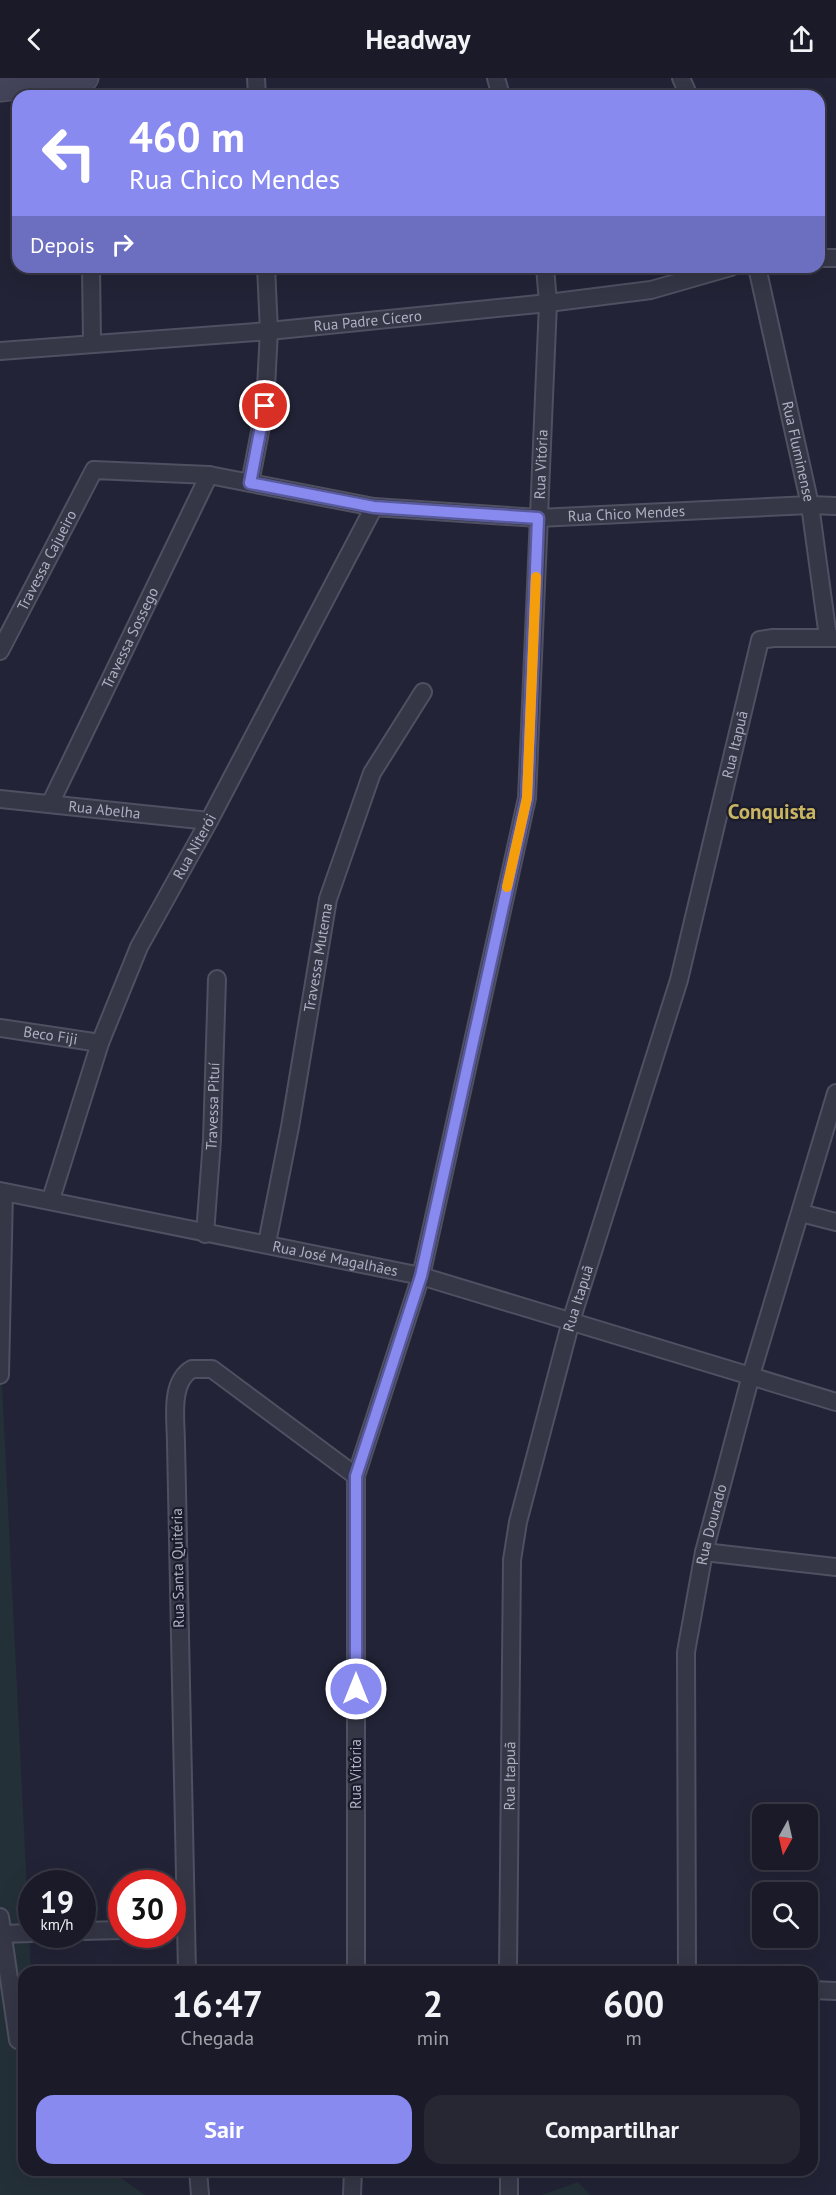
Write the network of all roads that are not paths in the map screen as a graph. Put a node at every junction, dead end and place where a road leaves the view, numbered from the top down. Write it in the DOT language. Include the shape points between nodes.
graph roads {
  1 [pos="79,78"];
  2 [pos="86,78"];
  3 [pos="0,90"];
  4 [pos="91,273"];
  5 [pos="266,273"];
  6 [pos="546,273"];
  7 [pos="710,273"];
  8 [pos="758,273"];
  9 [pos="548,303"];
  10 [pos="269,330"];
  11 [pos="92,343"];
  12 [pos="0,351"];
  13 [pos="94,470"];
  14 [pos="209,475"];
  15 [pos="250,483"];
  16 [pos="810,505"];
  17 [pos="836,506"];
  18 [pos="374,507"];
  19 [pos="538,518"];
  20 [pos="832,638"];
  21 [pos="0,651"];
  22 [pos="423,692"];
  23 [pos="0,799"];
  24 [pos="51,802"];
  25 [pos="209,821"];
  26 [pos="217,979"];
  27 [pos="0,1028"];
  28 [pos="100,1043"];
  29 [pos="836,1093"];
  30 [pos="2,1191"];
  31 [pos="51,1200"];
  32 [pos="801,1214"];
  33 [pos="836,1222"];
  34 [pos="205,1234"];
  35 [pos="267,1243"];
  36 [pos="421,1276"];
  37 [pos="571,1321"];
  38 [pos="0,1375"];
  39 [pos="751,1375"];
  40 [pos="836,1402"];
  41 [pos="356,1476"];
  42 [pos="705,1552"];
  43 [pos="836,1567"];
  44 [pos="178,1870"];
  45 [pos="0,1917"];
  46 [pos="18,1933"];
  47 [pos="1,1934"];
  48 [pos="182,1948"];
  49 [pos="186,1966"];
  50 [pos="356,1966"];
  51 [pos="508,1966"];
  52 [pos="687,1966"];
  53 [pos="818,1990"];
  54 [pos="836,1990"];
  55 [pos="18,2040"];
  56 [pos="198,2176"];
  57 [pos="353,2176"];
  58 [pos="509,2176"];
  59 [pos="200,2195"];
  60 [pos="352,2195"];
  61 [pos="510,2195"];
  1 -- 2 [label="street"];
  1 -- 3 [label="street"];
  4 -- 11 [label="street"];
  5 -- 10 [label="street"];
  6 -- 9 [label="street, Rua Vitória"];
  7 -- 9 [label="street, Rua Padre Cícero" via="651,290"];
  8 -- 16 [label="street, Rua Fluminense"];
  9 -- 10 [label="street, Rua Padre Cícero"];
  9 -- 19 [label="street, Rua Vitória"];
  10 -- 11 [label="street, Rua Padre Cícero"];
  10 -- 15 [label="street" via="265,406"];
  11 -- 12 [label="street, Rua Padre Cícero"];
  13 -- 14 [label="street, Rua Chico Mendes"];
  13 -- 21 [label="street, Travessa Cajueiro"];
  14 -- 15 [label="street, Rua Chico Mendes"];
  14 -- 24 [label="street, Travessa Sossego"];
  15 -- 18 [label="street, Rua Chico Mendes"];
  16 -- 17 [label="street, Rua Chico Mendes"];
  16 -- 19 [label="street, Rua Chico Mendes"];
  16 -- 20 [label="street, Rua Fluminense"];
  18 -- 19 [label="street, Rua Chico Mendes"];
  18 -- 25 [label="street, Rua Niterói"];
  19 -- 36 [label="street, Rua Vitória" via="527,798"];
  20 -- 37 [label="street, Rua Itapuã" via="760,640 679,980"];
  22 -- 35 [label="street, Travessa Mutema" via="372,772 328,899"];
  23 -- 24 [label="street, Rua Abelha"];
  24 -- 25 [label="street, Rua Abelha"];
  25 -- 28 [label="street, Rua Niterói" via="139,947"];
  26 -- 34 [label="street, Travessa Pituí"];
  27 -- 28 [label="street, Beco Fiji"];
  28 -- 31 [label="street, Rua Niterói"];
  29 -- 32 [label="street, Rua Dourado"];
  30 -- 31 [label="street, Rua José Magalhães"];
  30 -- 38 [label="street"];
  31 -- 34 [label="street, Rua José Magalhães"];
  32 -- 33 [label="street"];
  32 -- 39 [label="street, Rua Dourado"];
  34 -- 35 [label="street, Rua José Magalhães"];
  35 -- 36 [label="street, Rua José Magalhães"];
  36 -- 37 [label="street, Rua José Magalhães"];
  36 -- 41 [label="street, Rua Vitória"];
  37 -- 39 [label="street, Rua José Magalhães"];
  37 -- 51 [label="street, Rua Itapuã" via="531,1467 512,1560"];
  39 -- 40 [label="street, Rua José Magalhães"];
  39 -- 42 [label="street, Rua Dourado"];
  41 -- 44 [label="street, Rua Santa Quitéria" via="212,1369 192,1369 181,1380 176,1443"];
  41 -- 50 [label="street, Rua Vitória"];
  42 -- 43 [label="street"];
  42 -- 52 [label="street, Rua Dourado" via="686,1652"];
  45 -- 47 [label="street"];
  46 -- 47 [label="street"];
  47 -- 55 [label="street"];
  48 -- 49 [label="street, Rua Santa Quitéria"];
  53 -- 54 [label="street"];
  56 -- 59 [label="street"];
  57 -- 60 [label="street"];
  58 -- 61 [label="street"];
}
